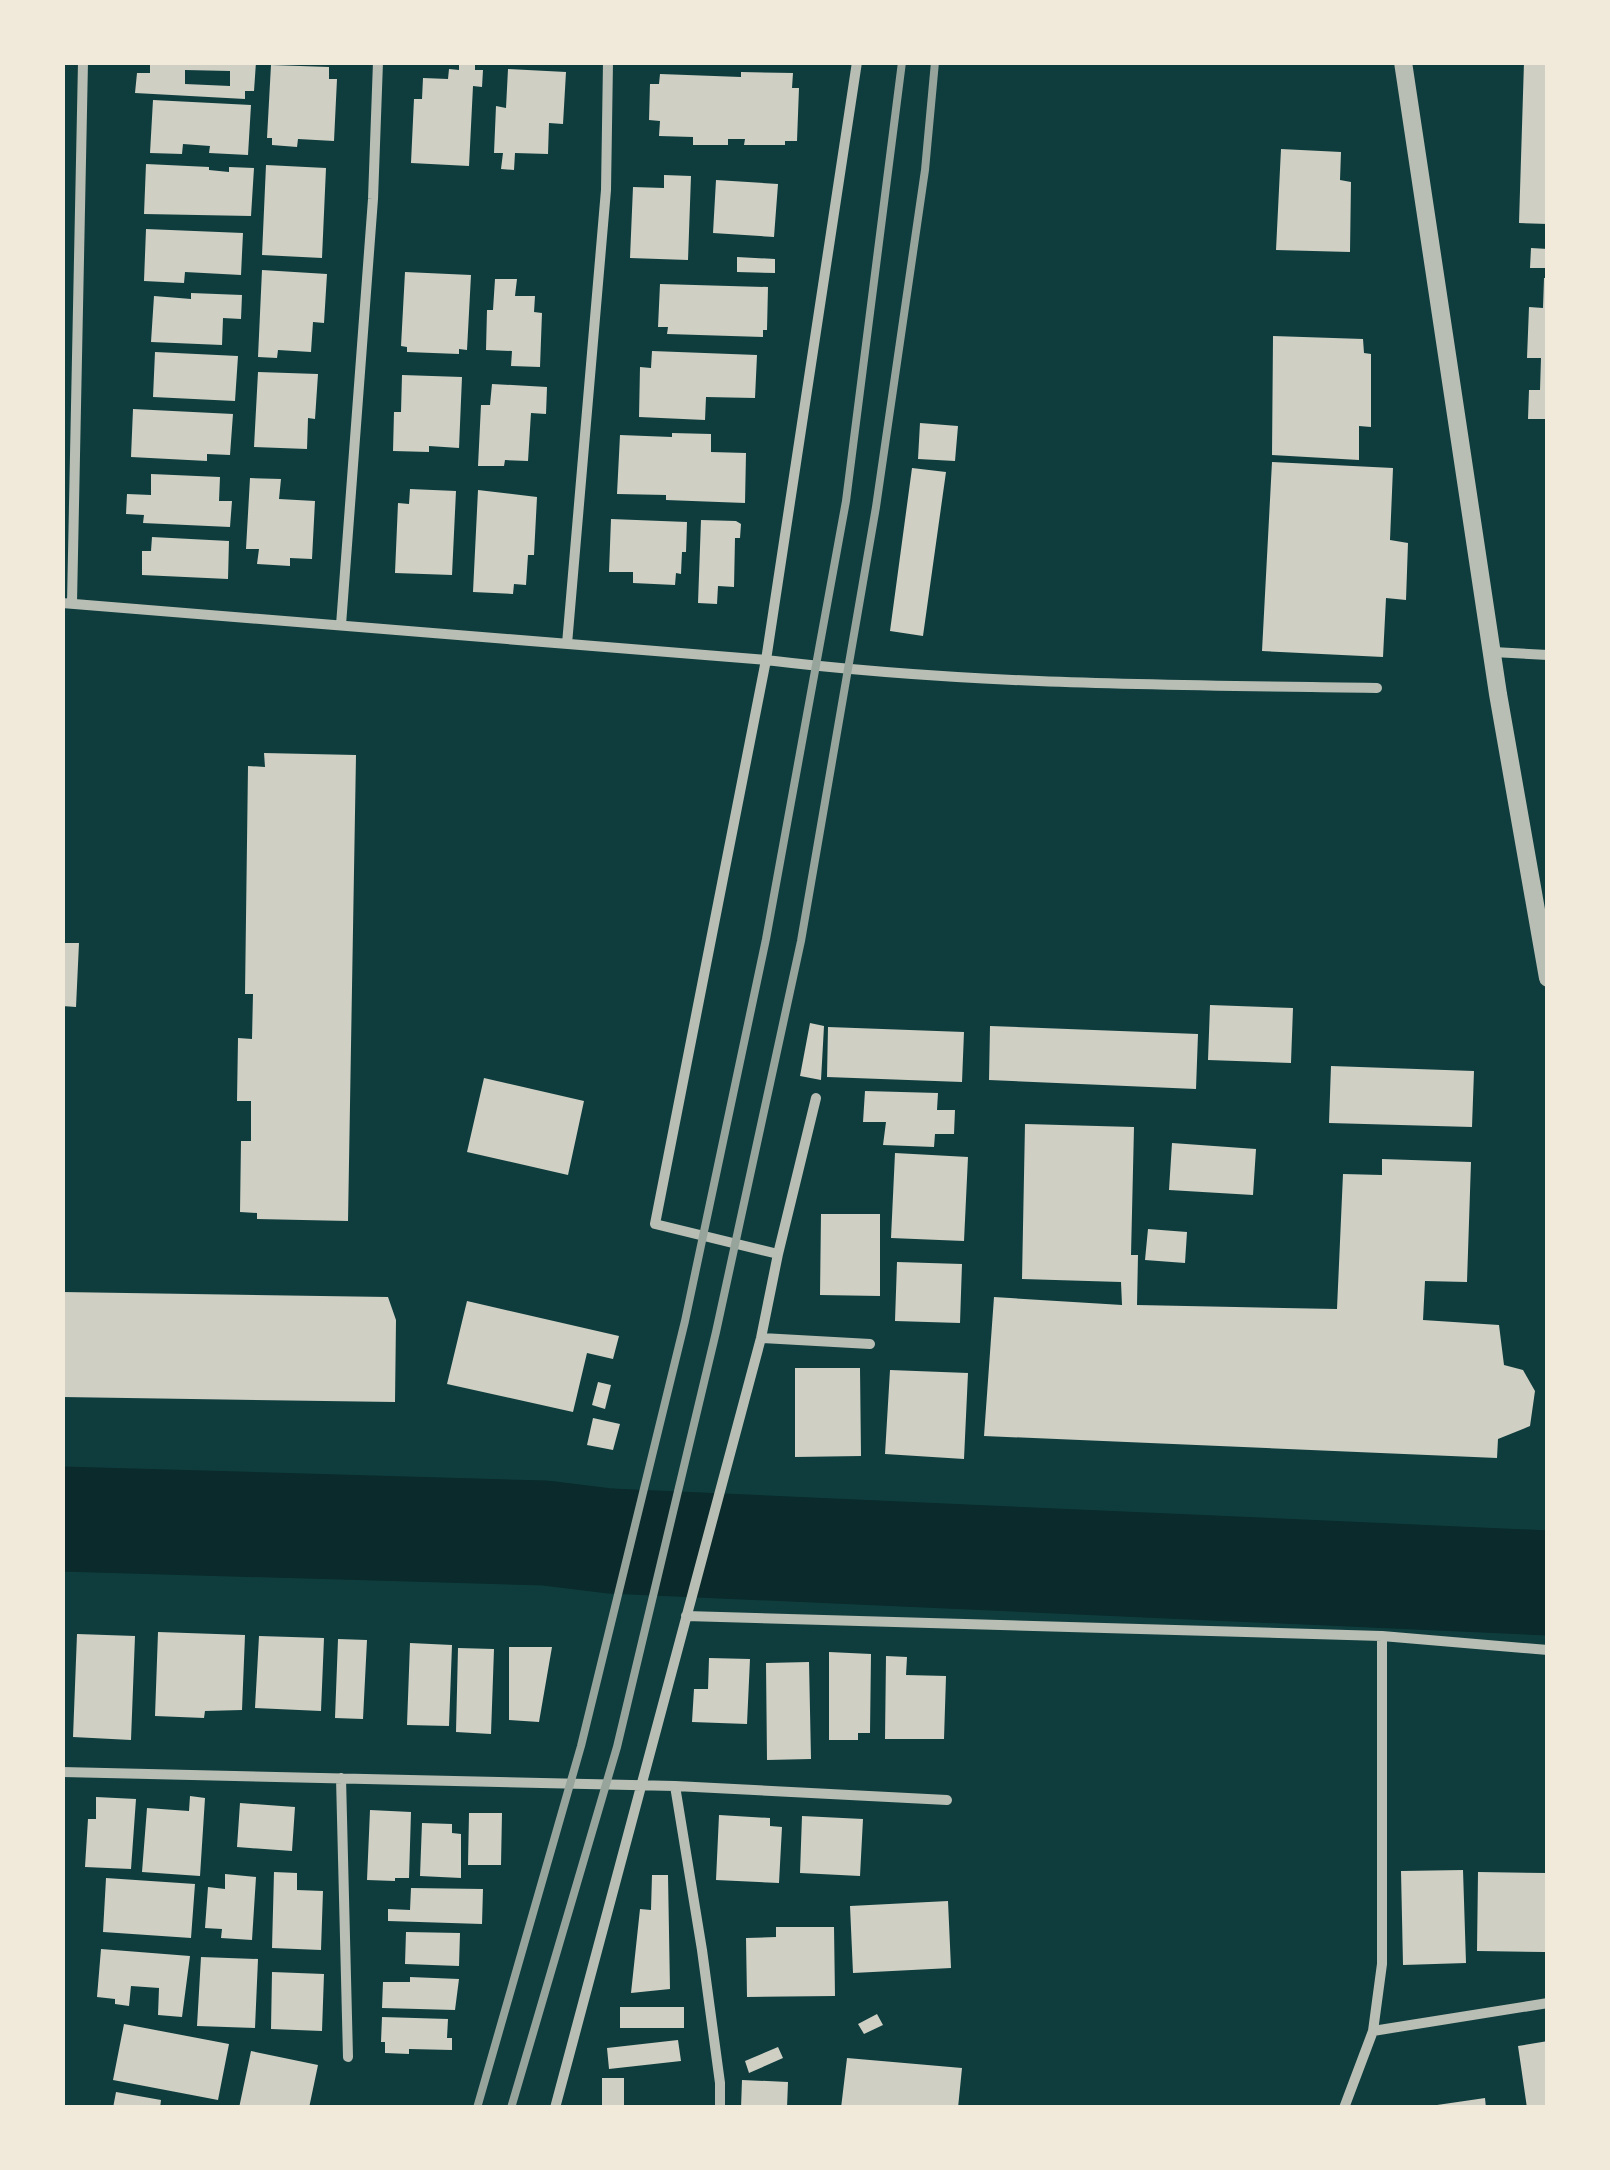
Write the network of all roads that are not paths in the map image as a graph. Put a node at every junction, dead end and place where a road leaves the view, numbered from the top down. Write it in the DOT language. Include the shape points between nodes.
graph roads {
  1 [pos="83,62"];
  2 [pos="378,62"];
  3 [pos="608,62"];
  4 [pos="857,62"];
  5 [pos="1403,62"];
  6 [pos="67,603"];
  7 [pos="341,625"];
  8 [pos="567,644"];
  9 [pos="1493,652"];
  10 [pos="1548,655"];
  11 [pos="766,660"];
  12 [pos="1377,688"];
  13 [pos="1548,978"];
  14 [pos="816,1098"];
  15 [pos="778,1254"];
  16 [pos="761,1338"];
  17 [pos="870,1344"];
  18 [pos="686,1616"];
  19 [pos="1382,1636"];
  20 [pos="1548,1650"];
  21 [pos="62,1772"];
  22 [pos="341,1778"];
  23 [pos="640,1786"];
  24 [pos="675,1786"];
  25 [pos="947,1800"];
  26 [pos="1548,2003"];
  27 [pos="1373,2031"];
  28 [pos="348,2057"];
  29 [pos="555,2108"];
  30 [pos="720,2108"];
  31 [pos="1344,2108"];
  1 -- 6 [label="street"];
  2 -- 7 [label="street"];
  3 -- 8 [label="street" via="606,190"];
  4 -- 11 [label="street"];
  5 -- 9 [label="street"];
  6 -- 7 [label="street"];
  7 -- 8 [label="street"];
  8 -- 11 [label="street"];
  9 -- 10 [label="street"];
  9 -- 13 [label="street"];
  11 -- 12 [label="street" via="875,674 1041,682"];
  11 -- 15 [label="street" via="655,1224"];
  14 -- 15 [label="street"];
  15 -- 16 [label="street"];
  16 -- 17 [label="street"];
  16 -- 18 [label="street"];
  18 -- 19 [label="street"];
  18 -- 23 [label="street"];
  19 -- 20 [label="street"];
  19 -- 27 [label="street" via="1382,1964"];
  21 -- 22 [label="street"];
  22 -- 23 [label="street"];
  22 -- 28 [label="street"];
  23 -- 24 [label="street"];
  23 -- 29 [label="street"];
  24 -- 25 [label="street"];
  24 -- 30 [label="street"];
  26 -- 27 [label="street"];
  27 -- 31 [label="street"];
}
